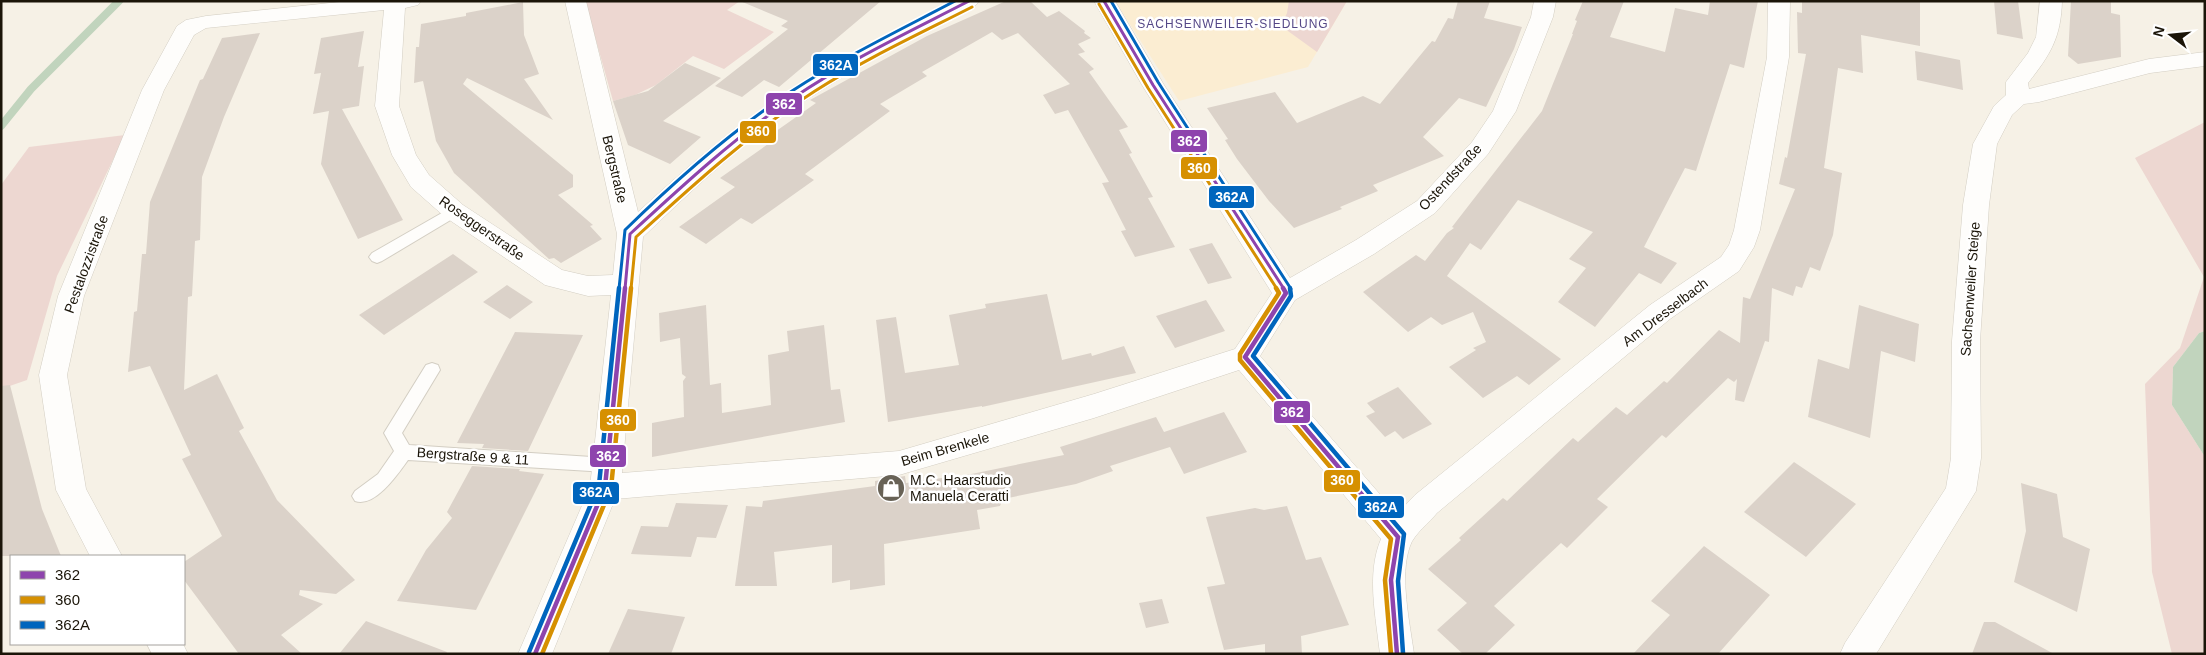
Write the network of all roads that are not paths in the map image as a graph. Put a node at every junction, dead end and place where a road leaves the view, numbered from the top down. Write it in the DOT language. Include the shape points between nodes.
graph roads {
  1 [pos="575,1"];
  2 [pos="969,1"];
  3 [pos="1104,1"];
  4 [pos="1545,1"];
  5 [pos="1780,1"];
  6 [pos="2051,1"];
  7 [pos="403,2"];
  8 [pos="2205,59"];
  9 [pos="2018,97"];
  10 [pos="454,211"];
  11 [pos="630,234"];
  12 [pos="377,257"];
  13 [pos="625,284"];
  14 [pos="1286,293"];
  15 [pos="1245,357"];
  16 [pos="432,370"];
  17 [pos="404,452"];
  18 [pos="606,476"];
  19 [pos="361,496"];
  20 [pos="1398,537"];
  21 [pos="105,555"];
  22 [pos="535,654"];
  23 [pos="1397,654"];
  24 [pos="1857,654"];
  1 -- 11 [label="street, Bergstraße"];
  2 -- 11 [label="street" via="853,62 793,99 679,188"];
  3 -- 14 [label="street" via="1153,85"];
  4 -- 14 [label="street, Ostendstraße" via="1542,17 1504,111 1480,148 1426,207"];
  5 -- 20 [label="street, Am Dresselbach" via="1778,57 1749,221 1741,247 1730,264 1660,312 1426,504"];
  6 -- 9 [label="street" via="2051,24 2043,49 2017,82"];
  7 -- 10 [label="street, Roseggerstraße" via="387,106 404,155 420,181"];
  7 -- 21 [label="street, Pestalozzistraße" via="206,22 185,31 166,58 71,296 53,375 71,490"];
  8 -- 9 [label="street" via="2149,66 2039,95"];
  9 -- 24 [label="street, Sachsenweiler Steige" via="2002,111 1985,144 1976,205 1966,341 1966,458 1962,491"];
  10 -- 12 [label="lane"];
  10 -- 13 [label="street, Roseggerstraße" via="554,278 588,286"];
  11 -- 13 [label="street, Bergstraße"];
  13 -- 18 [label="street, Bergstraße"];
  14 -- 15 [label="street"];
  15 -- 18 [label="street, Beim Brenkele" via="1094,406 899,463"];
  15 -- 20 [label="street"];
  16 -- 17 [label="lane, Bergstraße 9 & 11" via="393,433"];
  17 -- 18 [label="lane, Bergstraße 9 & 11"];
  17 -- 19 [label="lane" via="384,479"];
  18 -- 22 [label="street, Bergstraße"];
  20 -- 23 [label="street" via="1391,558"];
}
